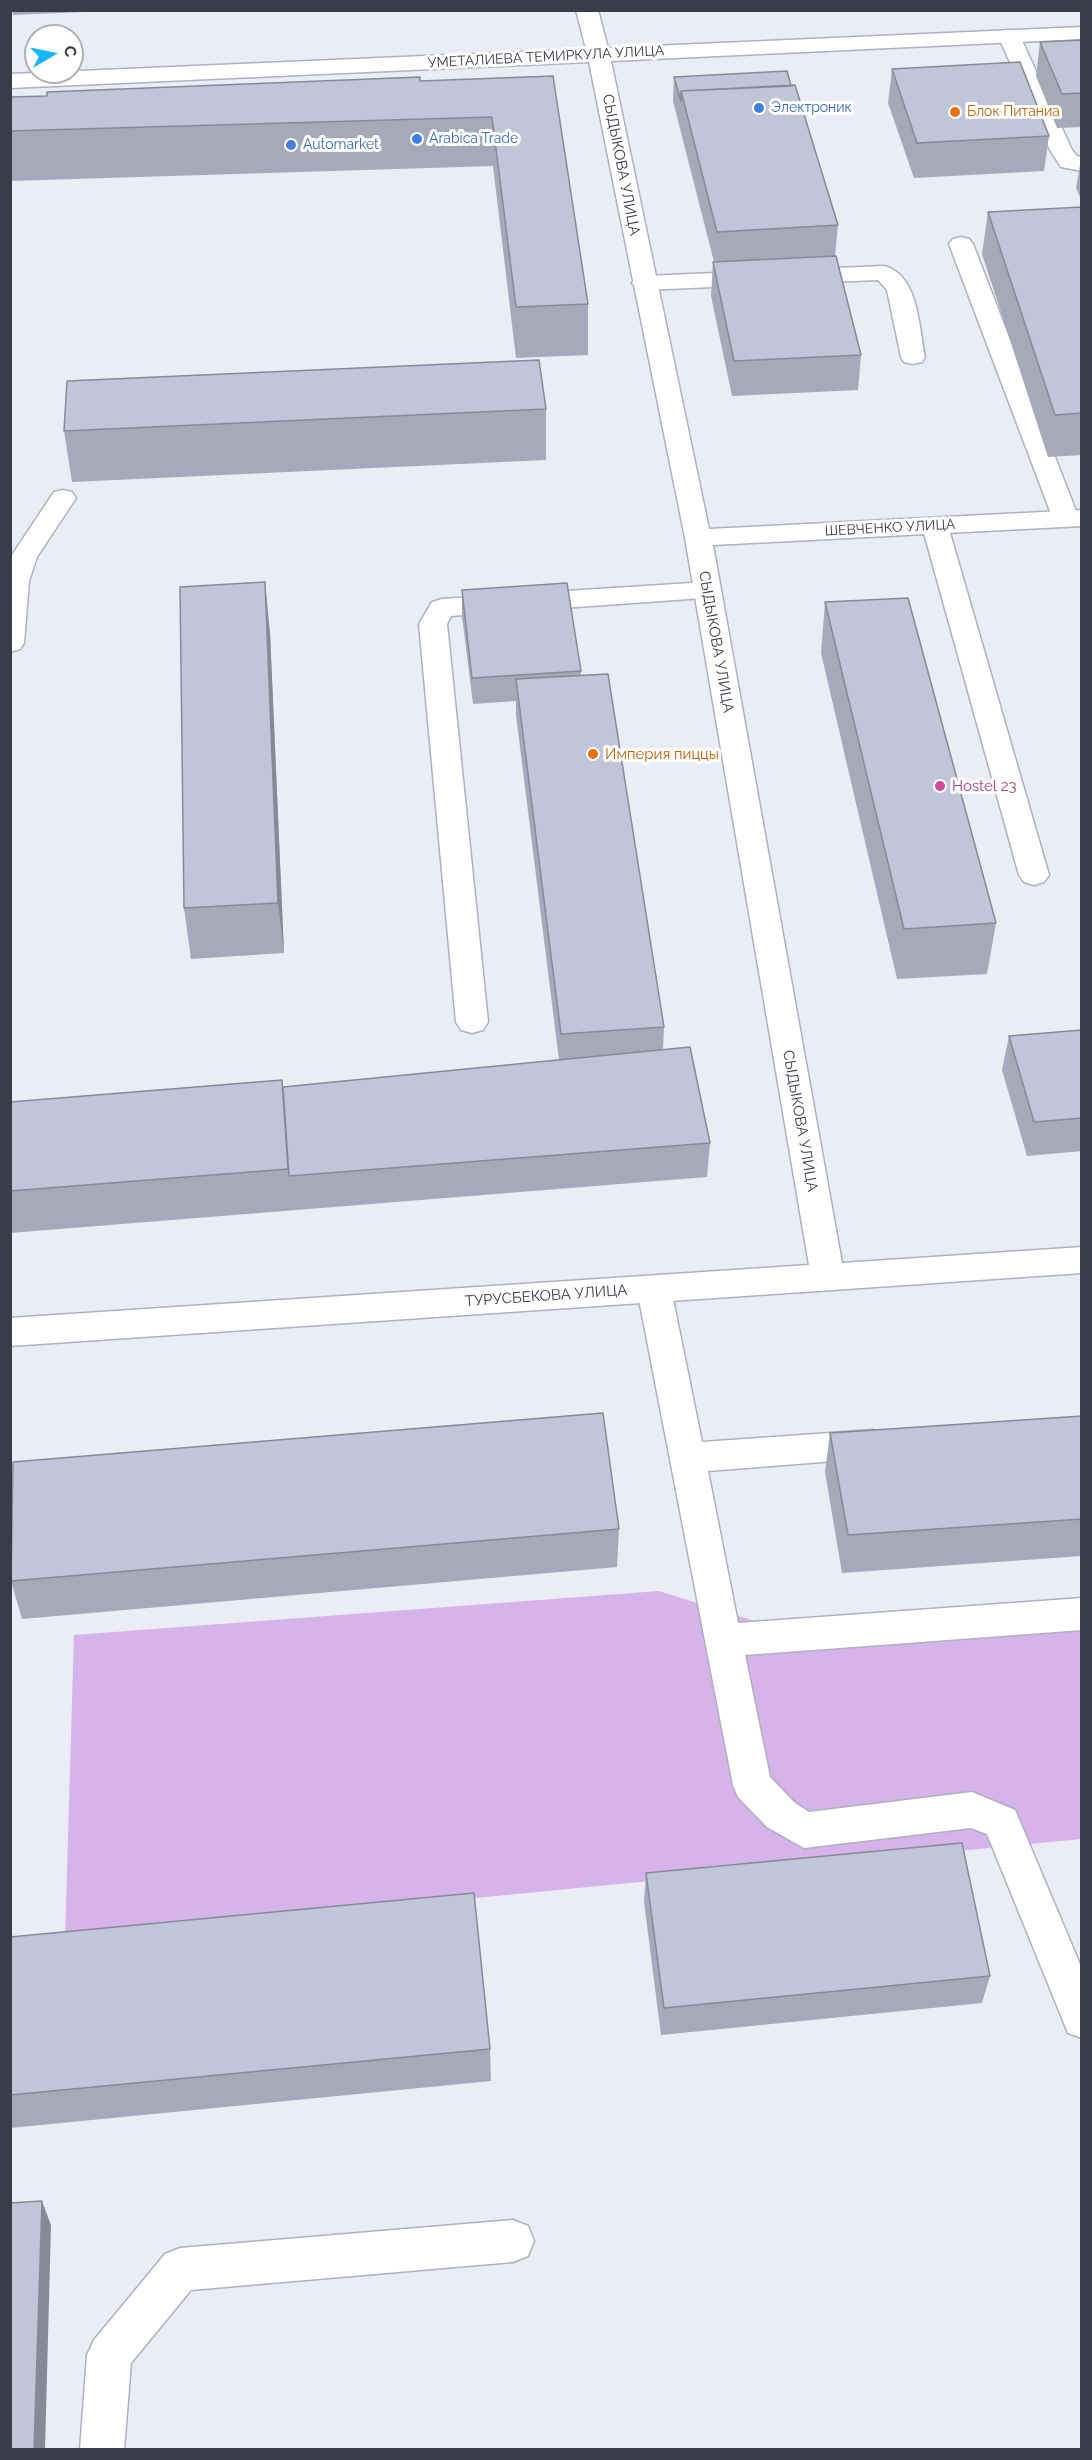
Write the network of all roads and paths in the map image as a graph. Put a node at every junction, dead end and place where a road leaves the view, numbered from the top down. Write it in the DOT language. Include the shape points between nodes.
graph roads {
  1 [pos="587,10"];
  2 [pos="1082,33"];
  3 [pos="1009,36"];
  4 [pos="599,55"];
  5 [pos="10,81"];
  6 [pos="1082,164"];
  7 [pos="962,244"];
  8 [pos="644,283"];
  9 [pos="913,357"];
  10 [pos="63,498"];
  11 [pos="1074,519"];
  12 [pos="935,526"];
  13 [pos="698,538"];
  14 [pos="707,591"];
  15 [pos="10,643"];
  16 [pos="1034,875"];
  17 [pos="472,1022"];
  18 [pos="1082,1260"];
  19 [pos="828,1277"];
  20 [pos="654,1289"];
  21 [pos="10,1332"];
  22 [pos="903,1442"];
  23 [pos="688,1458"];
  24 [pos="1082,1614"];
  25 [pos="725,1640"];
  26 [pos="1082,2019"];
  27 [pos="513,2241"];
  28 [pos="102,2450"];
  1 -- 4 [label="street, СЫДЫКОВА УЛИЦА"];
  2 -- 3 [label="street, УМЕТАЛИЕВА ТЕМИРКУЛА УЛИЦА"];
  3 -- 4 [label="street, УМЕТАЛИЕВА ТЕМИРКУЛА УЛИЦА"];
  3 -- 6 [label="street" via="1061,150 1069,162"];
  4 -- 5 [label="street, УМЕТАЛИЕВА ТЕМИРКУЛА УЛИЦА"];
  4 -- 8 [label="street, СЫДЫКОВА УЛИЦА"];
  7 -- 11 [label="street"];
  8 -- 9 [label="street" via="884,273 899,288"];
  8 -- 13 [label="street, СЫДЫКОВА УЛИЦА"];
  10 -- 15 [label="street" via="24,557 16,581"];
  11 -- 12 [label="street, ШЕВЧЕНКО УЛИЦА"];
  12 -- 13 [label="street, ШЕВЧЕНКО УЛИЦА"];
  12 -- 16 [label="street"];
  13 -- 14 [label="street, СЫДЫКОВА УЛИЦА"];
  14 -- 17 [label="street" via="442,608 433,624"];
  14 -- 19 [label="street, СЫДЫКОВА УЛИЦА"];
  18 -- 19 [label="street, ТУРУСБЕКОВА УЛИЦА"];
  19 -- 20 [label="street, ТУРУСБЕКОВА УЛИЦА"];
  20 -- 21 [label="street, ТУРУСБЕКОВА УЛИЦА"];
  20 -- 23 [label="street"];
  22 -- 23 [label="street"];
  23 -- 25 [label="street"];
  24 -- 25 [label="street"];
  25 -- 26 [label="street" via="752,1785 781,1815 804,1830 972,1810 1001,1822"];
  27 -- 28 [label="street" via="180,2270 109,2355"];
}
